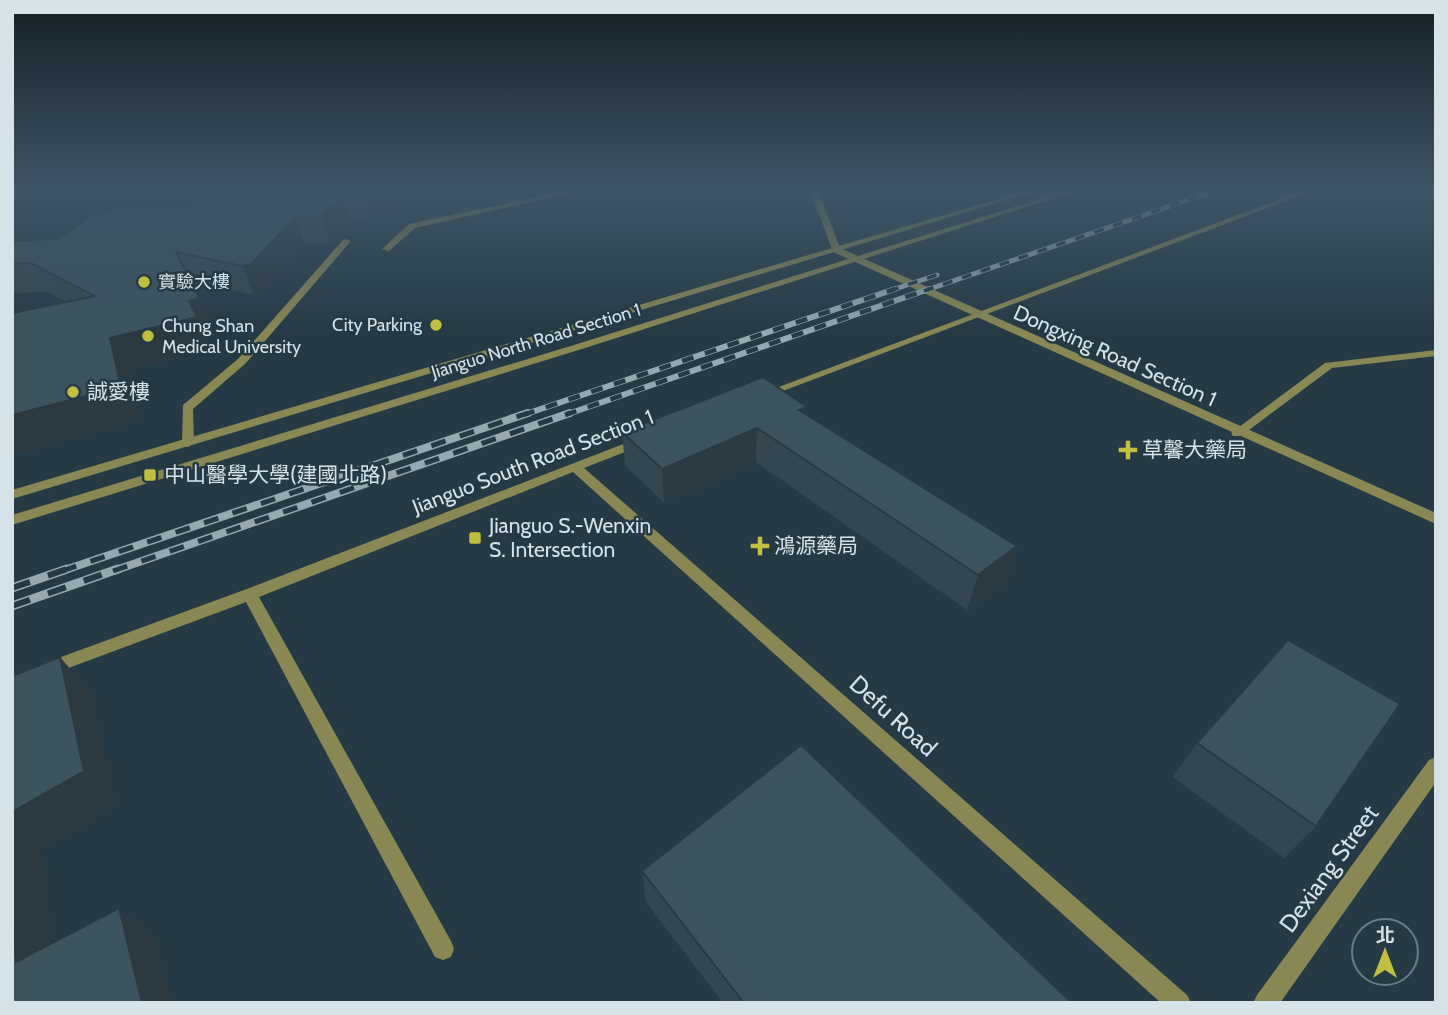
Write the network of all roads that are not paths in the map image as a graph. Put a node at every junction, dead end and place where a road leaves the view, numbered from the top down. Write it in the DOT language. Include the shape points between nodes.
graph roads {
  1 [pos="397,239"];
  2 [pos="832,239"];
  3 [pos="872,239"];
  4 [pos="921,239"];
  5 [pos="1179,239"];
  6 [pos="347,241"];
  7 [pos="386,249"];
  8 [pos="836,250"];
  9 [pos="857,260"];
  10 [pos="977,315"];
  11 [pos="1436,353"];
  12 [pos="756,398"];
  13 [pos="1237,433"];
  14 [pos="652,437"];
  15 [pos="188,443"];
  16 [pos="574,466"];
  17 [pos="12,495"];
  18 [pos="1436,519"];
  19 [pos="12,520"];
  20 [pos="250,594"];
  21 [pos="12,682"];
  22 [pos="1436,766"];
  23 [pos="443,949"];
  24 [pos="1180,1003"];
  25 [pos="1265,1003"];
  1 -- 7 [label="street"];
  2 -- 8 [label="street"];
  3 -- 8 [label="street, Jianguo North Road Section 1"];
  4 -- 9 [label="street, Jianguo North Road Section 1"];
  5 -- 10 [label="street"];
  6 -- 15 [label="street" via="242,361 187,408"];
  8 -- 9 [label="street, Dongxing Road Section 1"];
  8 -- 15 [label="street, Jianguo North Road Section 1"];
  9 -- 10 [label="street, Dongxing Road Section 1"];
  9 -- 19 [label="street, Jianguo North Road Section 1"];
  10 -- 12 [label="street"];
  10 -- 13 [label="street, Dongxing Road Section 1"];
  11 -- 13 [label="street" via="1329,365"];
  13 -- 18 [label="street, Dongxing Road Section 1"];
  14 -- 16 [label="street, Jianguo South Road Section 1"];
  15 -- 17 [label="street, Jianguo North Road Section 1"];
  16 -- 20 [label="street, Jianguo South Road Section 1"];
  16 -- 24 [label="street, Defu Road"];
  20 -- 21 [label="street, Jianguo South Road Section 1"];
  20 -- 23 [label="street"];
  22 -- 25 [label="street, Dexiang Street"];
}
